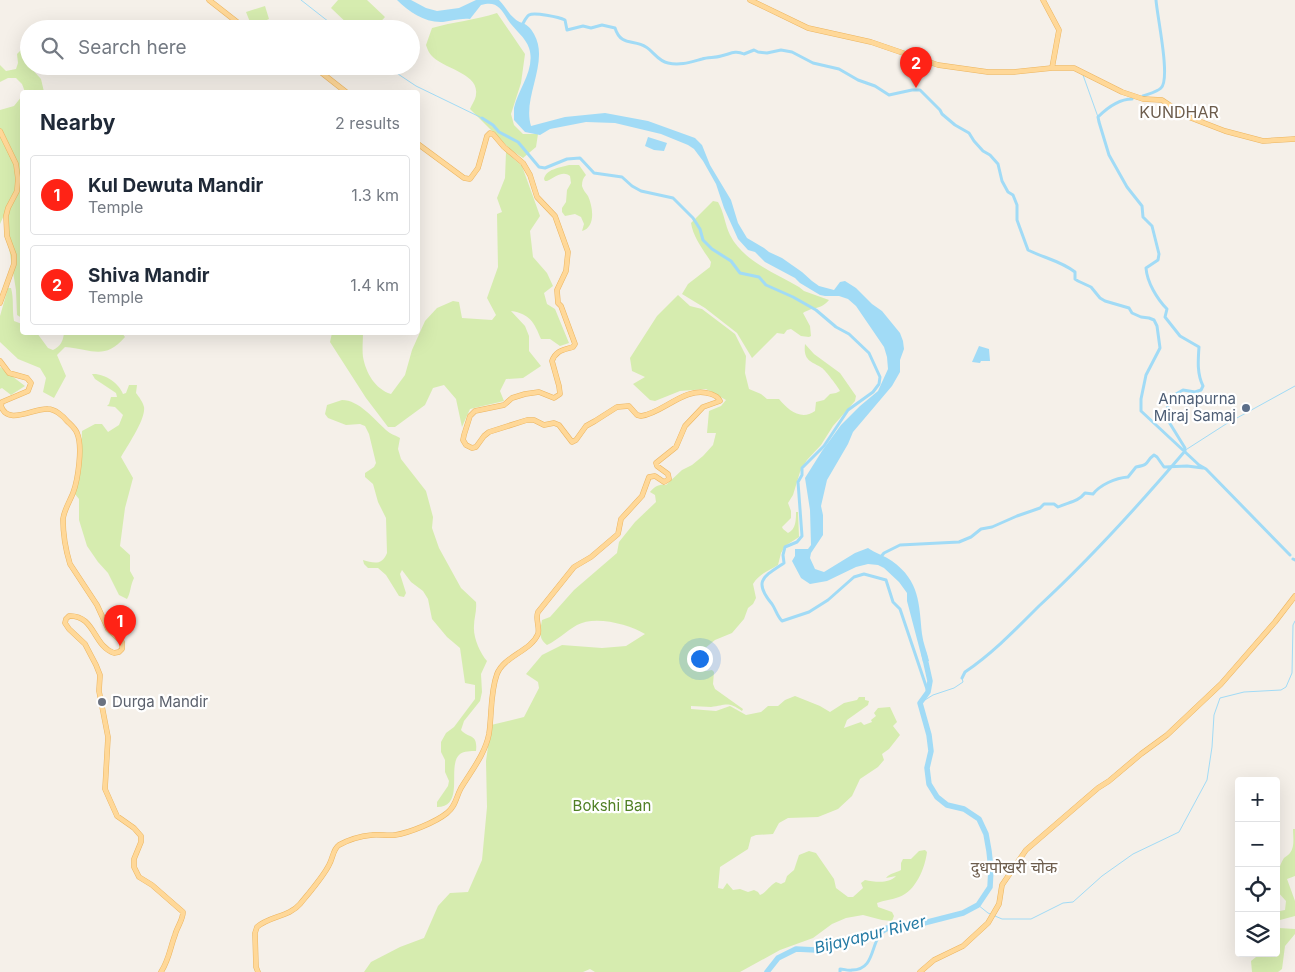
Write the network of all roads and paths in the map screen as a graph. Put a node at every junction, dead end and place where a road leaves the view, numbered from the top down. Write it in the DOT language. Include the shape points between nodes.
graph roads {
  1 [pos="208,0"];
  2 [pos="750,0"];
  3 [pos="1043,0"];
  4 [pos="234,20"];
  5 [pos="1052,68"];
  6 [pos="324,75"];
  7 [pos="343,90"];
  8 [pos="0,131"];
  9 [pos="1295,139"];
  10 [pos="420,145"];
  11 [pos="0,303"];
  12 [pos="0,362"];
  13 [pos="1295,596"];
  14 [pos="161,972"];
  15 [pos="258,972"];
  16 [pos="920,972"];
  1 -- 4 [label="main road"];
  2 -- 5 [label="main road" via="808,28 871,42 938,65 988,72"];
  3 -- 5 [label="main road" via="1059,30"];
  5 -- 9 [label="main road" via="1074,68 1122,92 1143,99 1162,100 1174,110 1248,138 1263,141"];
  6 -- 7 [label="main road"];
  8 -- 11 [label="main road" via="16,164 18,180 17,191 6,216 14,264"];
  10 -- 15 [label="main road" via="464,178 470,179 478,168 487,136 493,134 525,166 537,197 555,216 568,252 566,272 557,290 558,303 575,344 560,350 552,361 560,394 554,398 539,392 525,394 504,405 475,411 464,435 466,445 476,448 493,430 531,420 544,425 559,425 574,442 586,426 617,407 629,406 641,416 690,394 707,393 720,400 703,407 685,426 676,447 656,463 669,479 664,482 655,476 649,477 637,502 621,520 618,534 572,569 538,612 537,636 499,671 493,692 489,735 455,806 428,825 393,836 373,834 336,847 330,864 300,905 257,927"];
  12 -- 14 [label="main road" via="9,373 27,378 31,383 28,391 2,402 4,413 16,416 51,409 64,417 78,434 76,483 63,520 68,558 108,629 121,640 122,649 114,653 103,647 89,624 81,618 69,616 66,624 83,641 100,675 98,692 108,737 105,789 117,816 140,836 142,842 134,867 139,877 183,912"];
  13 -- 16 [label="main road" via="1230,674 1174,728 1026,850 1002,885 997,910 989,922 963,946 934,960"];
}
